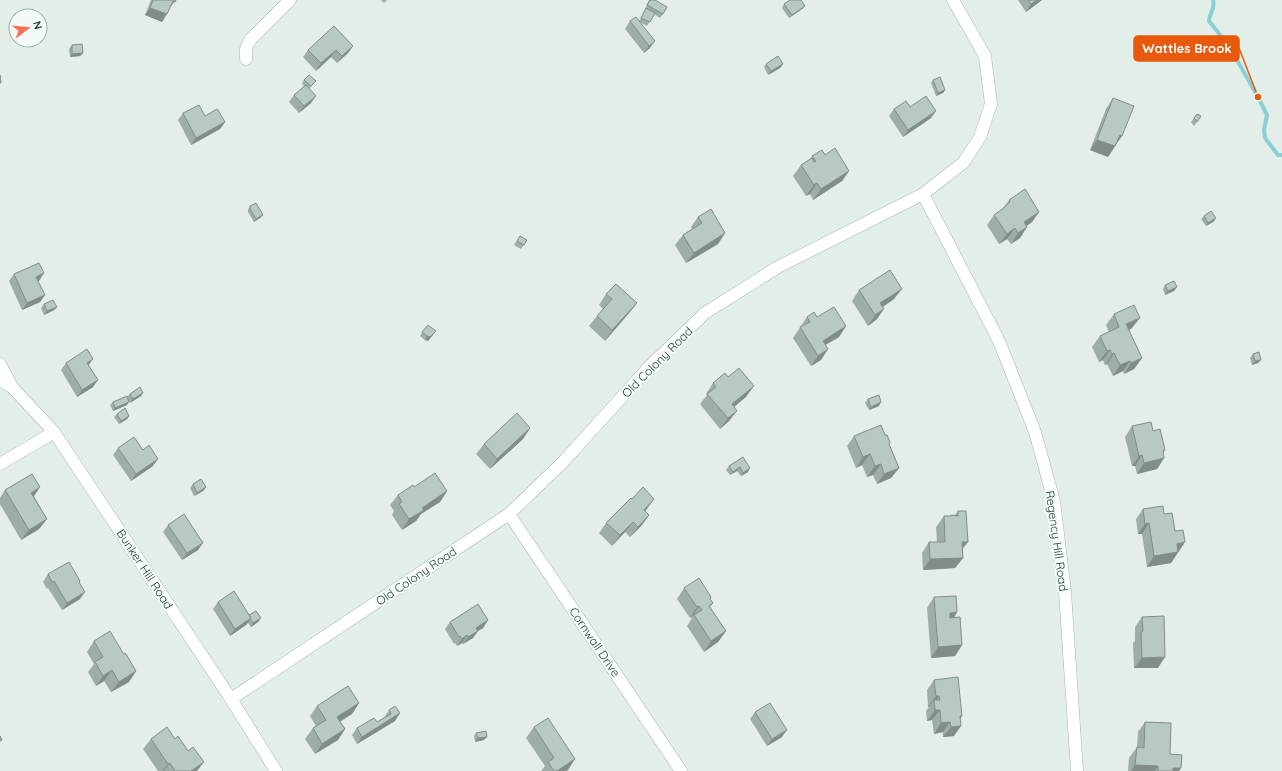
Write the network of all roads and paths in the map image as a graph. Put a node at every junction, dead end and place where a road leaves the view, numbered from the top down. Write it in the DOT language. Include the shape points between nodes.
graph roads {
  1 [pos="290,0"];
  2 [pos="953,0"];
  3 [pos="246,59"];
  4 [pos="923,194"];
  5 [pos="0,364"];
  6 [pos="0,380"];
  7 [pos="12,387"];
  8 [pos="54,432"];
  9 [pos="0,464"];
  10 [pos="509,514"];
  11 [pos="231,699"];
  12 [pos="276,771"];
  13 [pos="681,771"];
  14 [pos="1077,771"];
  1 -- 3 [label="street" via="250,40 246,49"];
  2 -- 4 [label="street, Old Colony Road" via="985,56 991,104 980,136 964,163"];
  4 -- 10 [label="street, Old Colony Road" via="778,267 705,313 649,367 564,462"];
  4 -- 14 [label="street, Regency Hill Road" via="999,341 1035,432 1054,500 1065,592"];
  5 -- 7 [label="street"];
  6 -- 7 [label="street, Bunker Hill Road"];
  7 -- 8 [label="street, Bunker Hill Road"];
  8 -- 9 [label="street"];
  8 -- 11 [label="street, Bunker Hill Road"];
  10 -- 11 [label="street, Old Colony Road"];
  10 -- 13 [label="street, Cornwall Drive"];
  11 -- 12 [label="street, Bunker Hill Road"];
}
